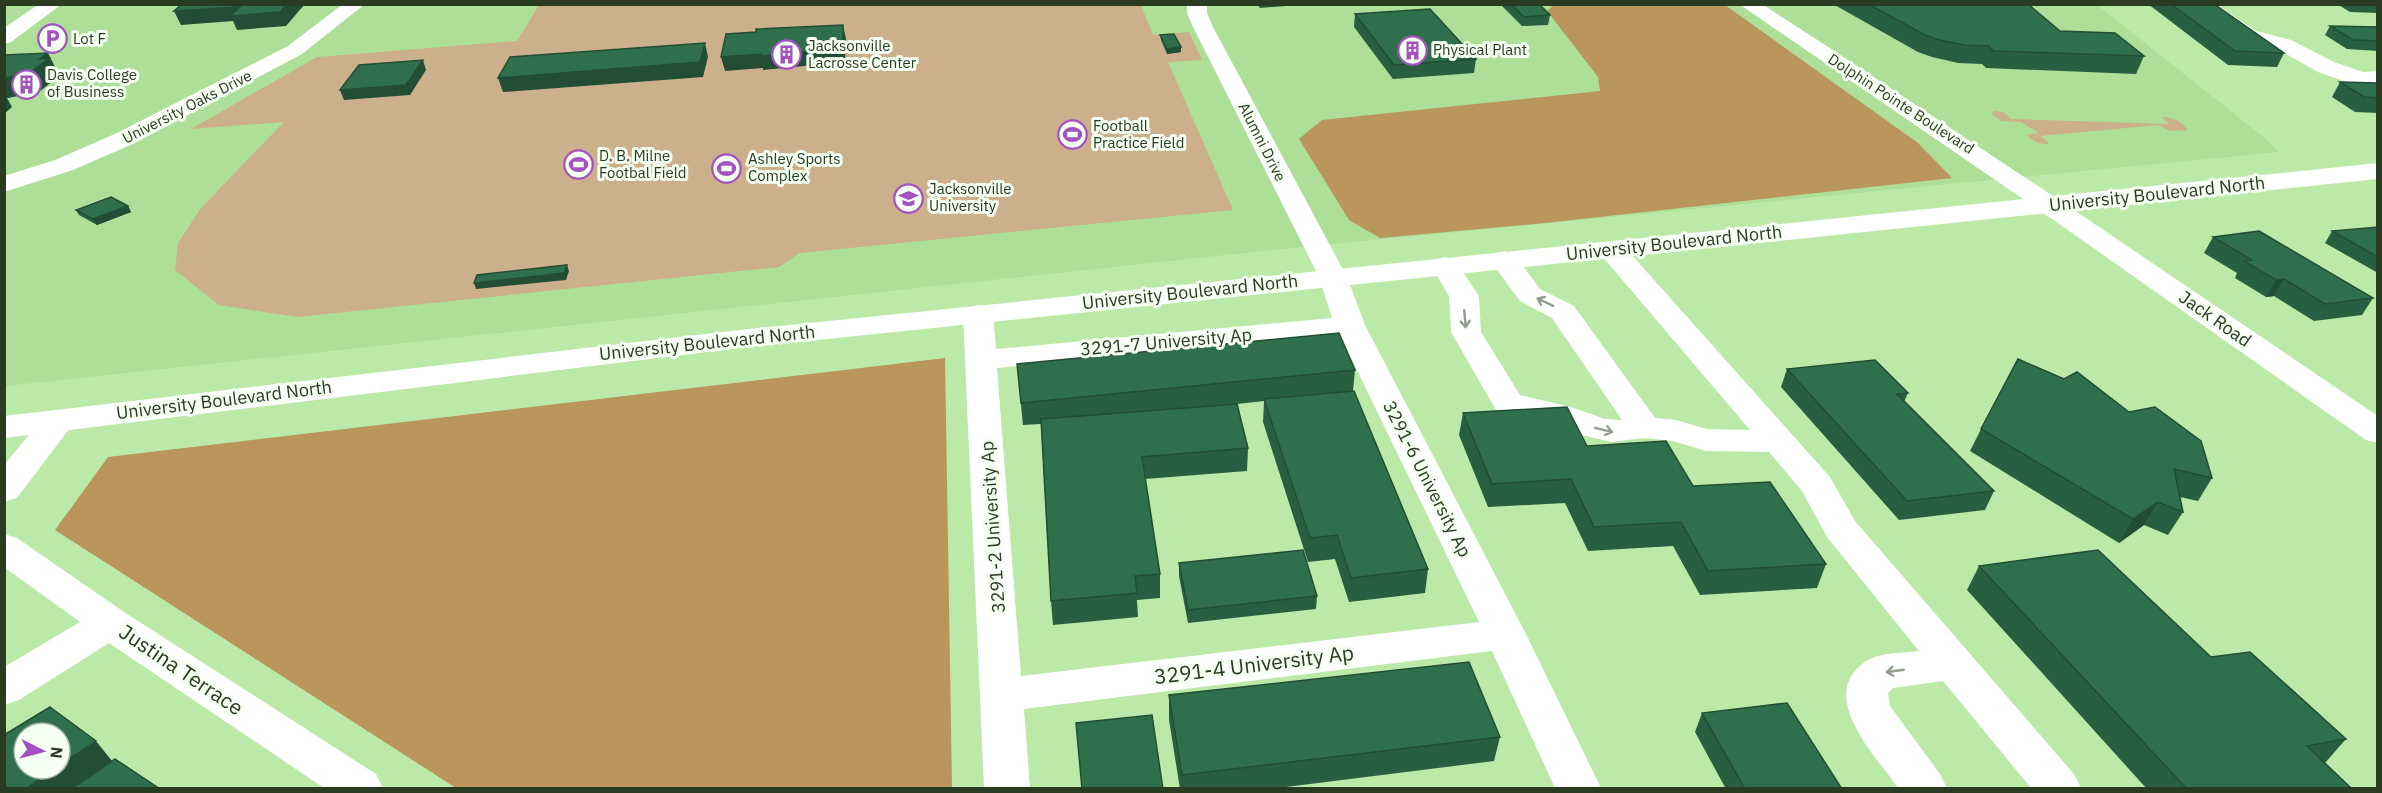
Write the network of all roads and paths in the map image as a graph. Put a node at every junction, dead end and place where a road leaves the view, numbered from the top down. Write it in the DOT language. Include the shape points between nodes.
graph roads {
  1 [pos="53,4"];
  2 [pos="356,4"];
  3 [pos="1197,4"];
  4 [pos="1749,4"];
  5 [pos="2202,4"];
  6 [pos="2231,4"];
  7 [pos="4,38"];
  8 [pos="2284,44"];
  9 [pos="2378,78"];
  10 [pos="2378,171"];
  11 [pos="4,184"];
  12 [pos="2053,206"];
  13 [pos="1612,249"];
  14 [pos="1504,260"];
  15 [pos="1445,266"];
  16 [pos="1333,277"];
  17 [pos="978,314"];
  18 [pos="1350,325"];
  19 [pos="982,360"];
  20 [pos="59,420"];
  21 [pos="1635,426"];
  22 [pos="4,428"];
  23 [pos="2378,432"];
  24 [pos="1778,441"];
  25 [pos="4,490"];
  26 [pos="4,547"];
  27 [pos="110,623"];
  28 [pos="1505,634"];
  29 [pos="1953,663"];
  30 [pos="4,688"];
  31 [pos="1003,695"];
  32 [pos="360,789"];
  33 [pos="1008,789"];
  34 [pos="1578,789"];
  35 [pos="1924,789"];
  36 [pos="2058,789"];
  1 -- 7 [label="street"];
  2 -- 11 [label="street, University Oaks Drive" via="295,50 136,133 64,165"];
  3 -- 16 [label="street, Alumni Drive" via="1203,27"];
  4 -- 12 [label="street, Dolphin Pointe Boulevard"];
  5 -- 8 [label="street" via="2248,36"];
  6 -- 8 [label="street" via="2281,37"];
  8 -- 9 [label="street" via="2325,67 2361,79"];
  10 -- 12 [label="street, University Boulevard North"];
  12 -- 13 [label="street, University Boulevard North"];
  12 -- 23 [label="street, Jack Road"];
  13 -- 14 [label="street, University Boulevard North"];
  13 -- 24 [label="street"];
  14 -- 15 [label="street, University Boulevard North"];
  21 -- 14 [label="street, one-way" via="1640,421 1633,408 1563,312 1530,295"];
  15 -- 16 [label="street, University Boulevard North"];
  15 -- 21 [label="street, one-way" via="1464,296 1467,332 1508,403 1561,415 1613,433"];
  16 -- 17 [label="street, University Boulevard North"];
  16 -- 18 [label="street, Alumni Drive"];
  17 -- 19 [label="street, 3291-2 University Ap"];
  17 -- 20 [label="street, University Boulevard North"];
  18 -- 19 [label="street, 3291-7 University Ap"];
  18 -- 28 [label="street, 3291-6 University Ap"];
  19 -- 31 [label="street, 3291-2 University Ap"];
  20 -- 22 [label="street, University Boulevard North"];
  20 -- 25 [label="street"];
  21 -- 24 [label="street" via="1676,431 1706,440"];
  24 -- 29 [label="street" via="1817,485 1840,528"];
  26 -- 27 [label="street, Justina Terrace"];
  27 -- 30 [label="street"];
  27 -- 32 [label="street, Justina Terrace"];
  28 -- 31 [label="street, 3291-4 University Ap"];
  28 -- 34 [label="street, 3291-6 University Ap"];
  29 -- 35 [label="street, one-way" via="1880,673 1866,690 1869,711"];
  29 -- 36 [label="street"];
  31 -- 33 [label="street, 3291-2 University Ap"];
}
